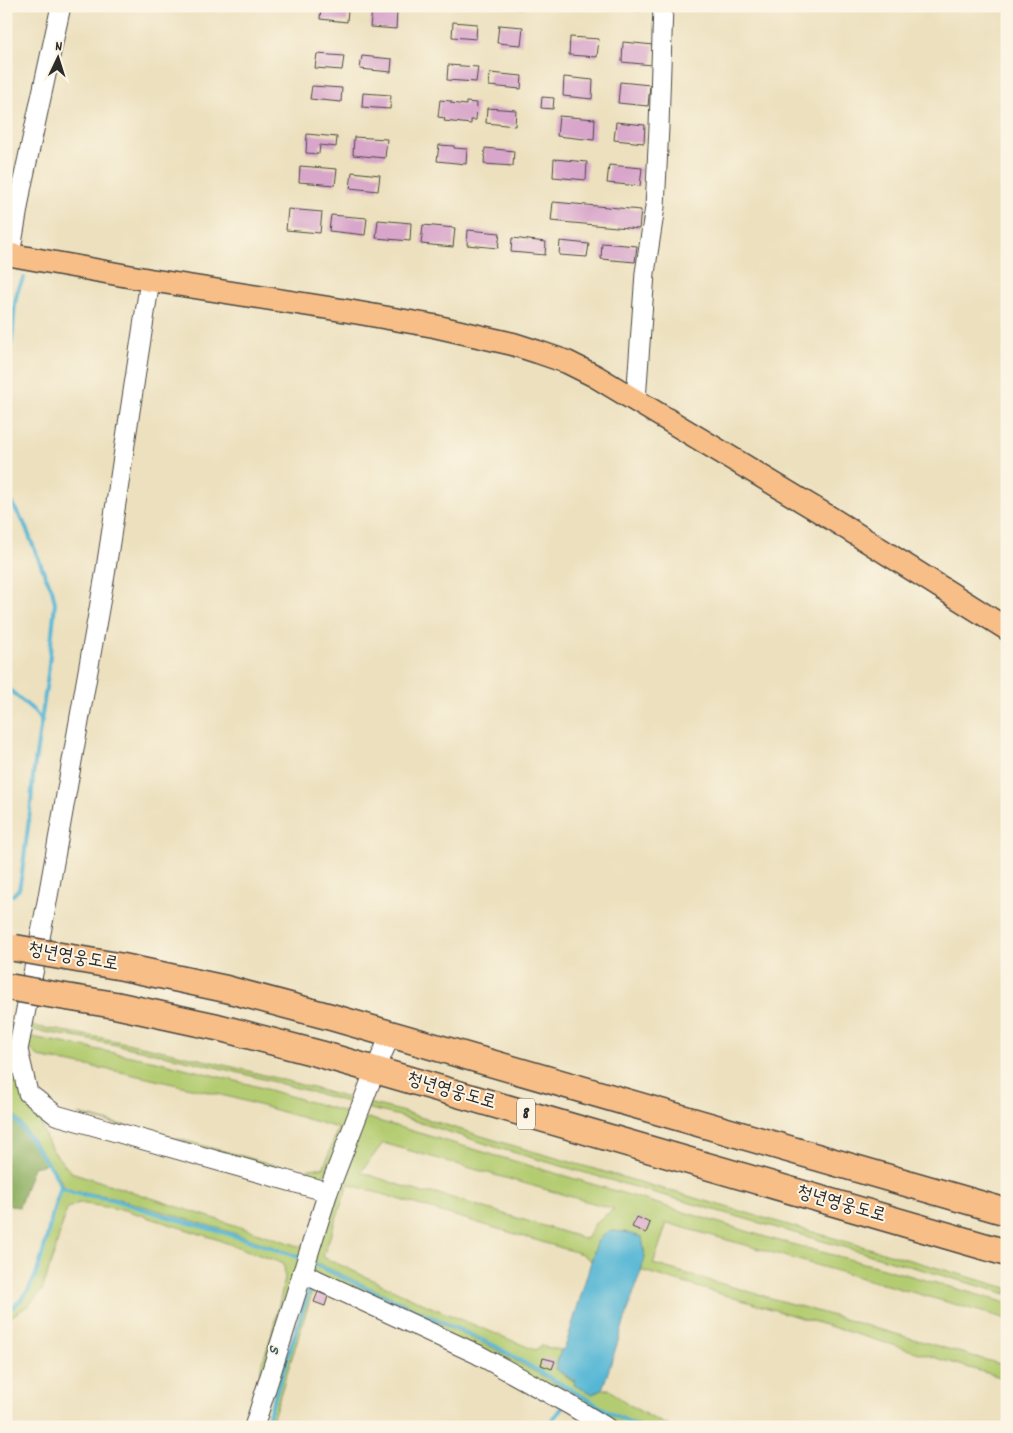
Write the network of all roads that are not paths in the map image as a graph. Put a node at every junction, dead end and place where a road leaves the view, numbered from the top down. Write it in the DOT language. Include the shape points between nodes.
graph roads {
  1 [pos="61,6"];
  2 [pos="663,6"];
  3 [pos="8,255"];
  4 [pos="150,280"];
  5 [pos="636,400"];
  6 [pos="1007,630"];
  7 [pos="11,948"];
  8 [pos="7,987"];
  9 [pos="391,1034"];
  10 [pos="375,1070"];
  11 [pos="328,1192"];
  12 [pos="1007,1212"];
  13 [pos="1007,1253"];
  14 [pos="304,1267"];
  15 [pos="254,1427"];
  16 [pos="606,1427"];
  1 -- 3 [label="street"];
  2 -- 5 [label="street" via="655,198"];
  3 -- 4 [label="main road"];
  4 -- 5 [label="main road" via="434,326 513,344 567,362"];
  4 -- 11 [label="street" via="103,585 18,1050 28,1093 56,1115"];
  5 -- 6 [label="main road"];
  7 -- 9 [label="highway, 청년영웅도로 / 8, bridge" via="226,989"];
  8 -- 10 [label="highway, 청년영웅도로 / 8, bridge" via="115,1005 217,1027"];
  9 -- 10 [label="street"];
  9 -- 12 [label="highway, 청년영웅도로 / 8"];
  10 -- 11 [label="street"];
  10 -- 13 [label="highway, 청년영웅도로 / 8"];
  11 -- 14 [label="street"];
  14 -- 15 [label="street"];
  14 -- 16 [label="street" via="477,1354"];
}
